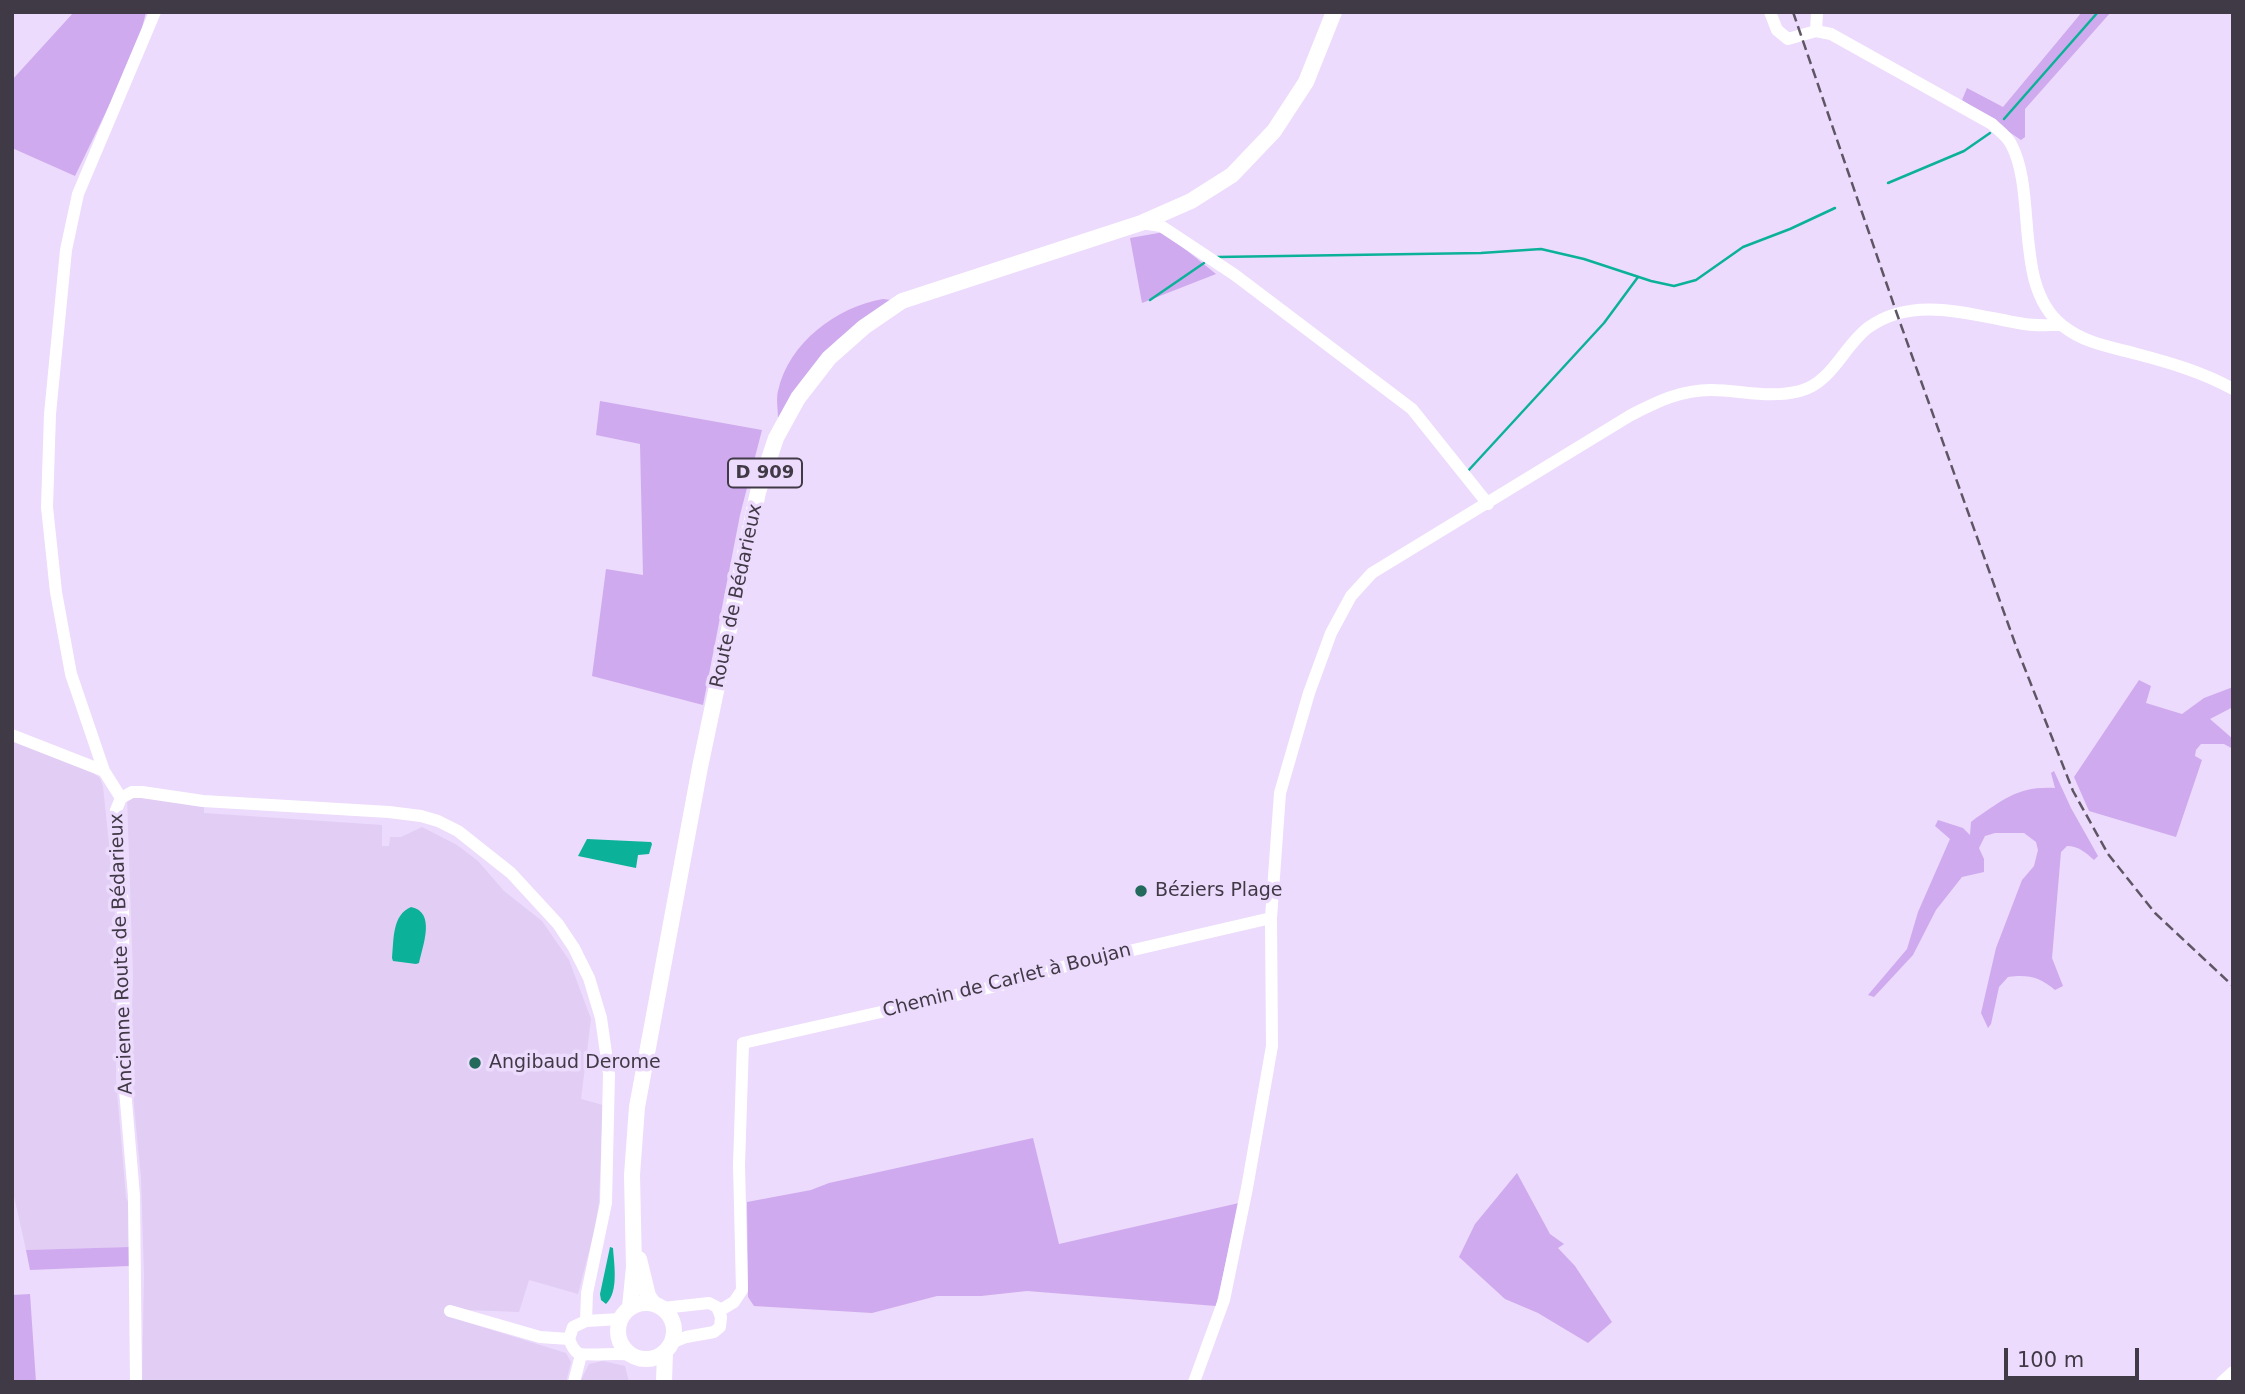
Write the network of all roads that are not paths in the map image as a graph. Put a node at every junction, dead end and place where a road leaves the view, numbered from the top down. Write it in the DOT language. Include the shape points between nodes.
graph roads {
  1 [pos="155,12"];
  2 [pos="1334,12"];
  3 [pos="1770,12"];
  4 [pos="1817,12"];
  5 [pos="1816,32"];
  6 [pos="1141,223"];
  7 [pos="2061,325"];
  8 [pos="2233,389"];
  9 [pos="1488,504"];
  10 [pos="12,735"];
  11 [pos="104,771"];
  12 [pos="121,798"];
  13 [pos="1271,918"];
  14 [pos="634,1236"];
  15 [pos="658,1306"];
  16 [pos="450,1311"];
  17 [pos="719,1311"];
  18 [pos="625,1313"];
  19 [pos="586,1321"];
  20 [pos="569,1339"];
  21 [pos="668,1347"];
  22 [pos="581,1355"];
  23 [pos="637,1357"];
  24 [pos="2233,1372"];
  25 [pos="136,1382"];
  26 [pos="574,1382"];
  27 [pos="657,1382"];
  28 [pos="664,1382"];
  29 [pos="1194,1382"];
  30 [pos="2222,1382"];
  1 -- 11 [label="street, Ancienne Route de Bédarieux" via="78,194 66,250 50,414 47,507 56,592 71,674"];
  2 -- 6 [label="main road, Route de Bédarieux / D 909" via="1306,82 1274,131 1232,175 1191,201"];
  3 -- 5 [label="street" via="1777,30 1788,39"];
  4 -- 5 [label="street"];
  5 -- 7 [label="street" via="1831,34 1993,124 2010,142 2019,164 2032,270 2048,309"];
  6 -- 9 [label="street" via="1161,226 1235,275 1412,410"];
  6 -- 14 [label="main road, Route de Bédarieux / D 909" via="902,301 829,358 798,398 776,438 758,492 695,794 637,1107"];
  7 -- 8 [label="street" via="2085,340 2186,368"];
  7 -- 9 [label="street" via="1927,309 1897,314 1864,331 1826,375 1804,390 1764,396 1711,390 1671,395"];
  9 -- 13 [label="street" via="1371,573 1351,596 1331,633 1280,793"];
  10 -- 11 [label="street"];
  11 -- 12 [label="street, Ancienne Route de Bédarieux"];
  12 -- 19 [label="street" via="142,792 203,801 421,816 458,831 535,898 574,948 589,978 606,1047 606,1203 589,1282"];
  12 -- 25 [label="street, Ancienne Route de Bédarieux" via="116,831 123,905 124,1078 134,1196"];
  13 -- 17 [label="street, Chemin de Carlet à Boujan" via="743,1043 739,1165 742,1290"];
  13 -- 29 [label="street" via="1270,1058 1224,1300"];
  14 -- 15 [label="main road, Route de Bédarieux / D 909" via="648,1296"];
  14 -- 18 [label="main road, Route de Bédarieux / D 909" via="634,1267"];
  15 -- 17 [label="street" via="704,1302"];
  15 -- 18 [label="main road" via="645,1303"];
  15 -- 21 [label="main road" via="674,1328"];
  16 -- 20 [label="street" via="540,1337"];
  17 -- 21 [label="street" via="721,1322 714,1332 686,1337"];
  18 -- 19 [label="street"];
  18 -- 23 [label="main road" via="617,1335 625,1350"];
  19 -- 20 [label="street" via="573,1327"];
  20 -- 22 [label="street"];
  21 -- 23 [label="main road" via="658,1356"];
  21 -- 28 [label="main road"];
  22 -- 23 [label="street"];
  22 -- 26 [label="street"];
  23 -- 27 [label="main road" via="652,1369"];
  24 -- 30 [label="street"];
}
